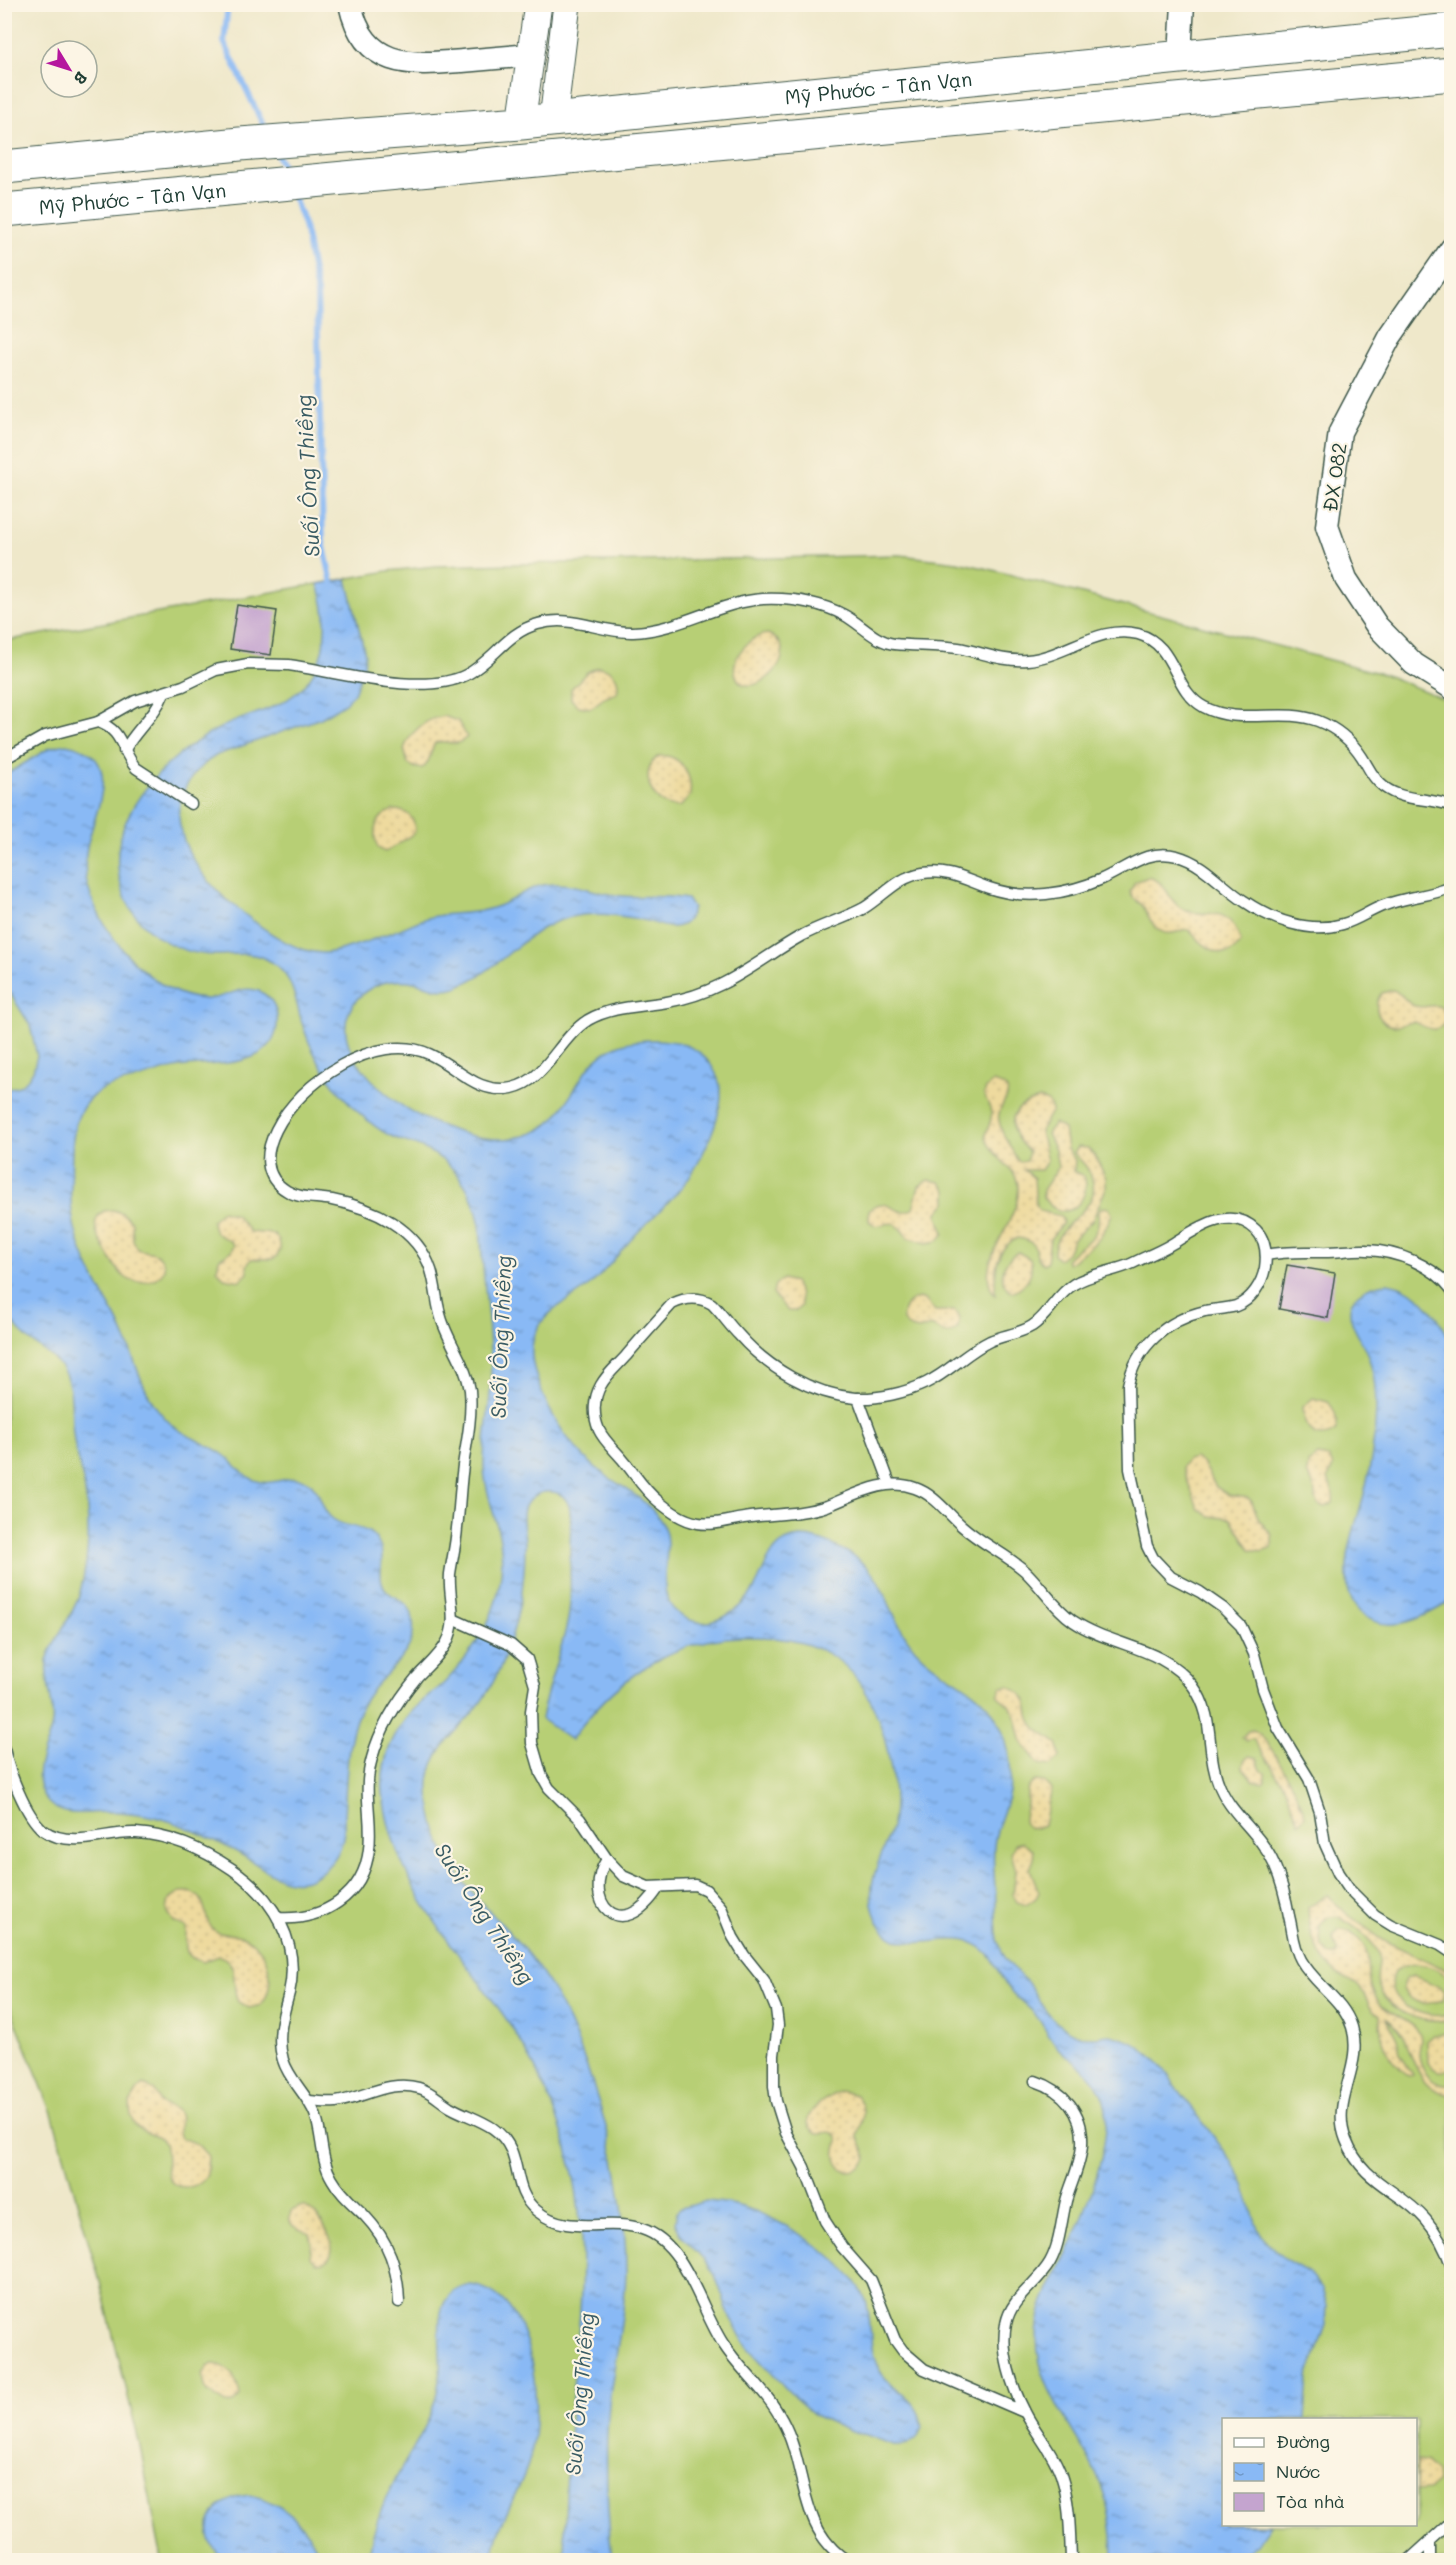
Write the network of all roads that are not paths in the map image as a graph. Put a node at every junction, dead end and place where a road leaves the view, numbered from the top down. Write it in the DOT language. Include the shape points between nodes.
graph roads {
  1 [pos="350,4"];
  2 [pos="538,4"];
  3 [pos="567,4"];
  4 [pos="1183,4"];
  5 [pos="1452,30"];
  6 [pos="531,56"];
  7 [pos="1180,56"];
  8 [pos="1452,74"];
  9 [pos="537,121"];
  10 [pos="4,168"];
  11 [pos="4,210"];
  12 [pos="1452,248"];
  13 [pos="1452,688"];
  14 [pos="164,693"];
  15 [pos="99,722"];
  16 [pos="124,751"];
  17 [pos="4,759"];
  18 [pos="191,804"];
  19 [pos="1452,806"];
  20 [pos="1452,887"];
  21 [pos="1266,1255"];
  22 [pos="1452,1290"];
  23 [pos="858,1398"];
  24 [pos="890,1484"];
  25 [pos="453,1619"];
  26 [pos="4,1749"];
  27 [pos="607,1859"];
  28 [pos="659,1887"];
  29 [pos="278,1918"];
  30 [pos="1452,1953"];
  31 [pos="1035,2080"];
  32 [pos="309,2101"];
  33 [pos="1452,2268"];
  34 [pos="399,2302"];
  35 [pos="1024,2412"];
  36 [pos="1452,2521"];
  37 [pos="1430,2543"];
  38 [pos="846,2560"];
  39 [pos="1071,2560"];
  40 [pos="1409,2560"];
  41 [pos="1430,2560"];
  1 -- 6 [label="street" via="367,41 396,61 420,64"];
  2 -- 6 [label="street"];
  3 -- 9 [label="street"];
  4 -- 7 [label="street"];
  5 -- 7 [label="main road, Mỹ Phước - Tân Vạn"];
  6 -- 9 [label="street"];
  7 -- 9 [label="main road, Mỹ Phước - Tân Vạn"];
  8 -- 11 [label="main road, Mỹ Phước - Tân Vạn"];
  9 -- 10 [label="main road, Mỹ Phước - Tân Vạn" via="240,144"];
  12 -- 13 [label="street, ĐX 082" via="1390,337 1340,432 1327,526 1346,579 1377,626 1414,664"];
  14 -- 15 [label="lane" via="135,701"];
  14 -- 16 [label="lane" via="154,713"];
  14 -- 19 [label="lane" via="216,670 268,663 417,685 452,681 481,666 513,635 540,623 571,621 636,632 726,606 766,599 806,602 844,615 886,642 956,648 1013,660 1045,657 1095,637 1129,633 1147,637 1165,651 1183,688 1207,708 1227,714 1315,719 1348,740 1376,780 1393,793"];
  15 -- 16 [label="lane" via="113,728"];
  15 -- 17 [label="lane" via="51,734"];
  16 -- 18 [label="lane" via="135,768"];
  20 -- 25 [label="lane" via="1383,905 1342,924 1319,928 1269,915 1188,860 1165,854 1142,858 1079,887 1033,895 998,891 956,874 928,872 900,880 859,911 805,934 722,984 681,999 598,1015 570,1034 535,1077 514,1088 480,1085 432,1055 407,1048 381,1050 321,1078 297,1099 279,1125 269,1146 268,1163 275,1181 290,1193 352,1206 396,1225 414,1240 429,1265 438,1311 463,1363 470,1395 469,1435 450,1576"];
  21 -- 22 [label="lane" via="1300,1250 1381,1251 1423,1266"];
  21 -- 23 [label="lane" via="1261,1236 1250,1225 1232,1220 1211,1221 1130,1264 1073,1285 1035,1324 991,1341 927,1383 894,1394"];
  21 -- 30 [label="lane" via="1262,1279 1249,1298 1237,1306 1203,1311 1177,1321 1152,1339 1135,1362 1128,1385 1130,1469 1147,1546 1161,1568 1216,1603 1241,1626 1278,1728 1310,1779 1325,1844 1348,1889 1391,1925"];
  23 -- 24 [label="lane"];
  23 -- 24 [label="lane" via="822,1392 789,1376 759,1355 712,1304 689,1298 672,1304 607,1377 597,1395 595,1417 604,1439 643,1487 675,1515 694,1522 715,1523 813,1510"];
  24 -- 33 [label="lane" via="925,1492 965,1529 1026,1572 1068,1617 1098,1634 1154,1654 1192,1686 1210,1726 1213,1768 1222,1793 1256,1833 1273,1863 1300,1958 1344,2011 1353,2032 1355,2057 1341,2111 1347,2144 1370,2176 1426,2219"];
  25 -- 27 [label="lane" via="511,1645 527,1659 535,1686 530,1727 541,1774"];
  25 -- 29 [label="lane" via="445,1647 394,1709 376,1745 368,1778 369,1857 356,1885 346,1897 321,1913"];
  26 -- 29 [label="lane" via="17,1786 44,1830 68,1839 137,1833 179,1841 234,1870 266,1900"];
  27 -- 28 [label="lane" via="629,1880"];
  27 -- 28 [label="lane" via="599,1881 603,1902 611,1914 631,1915"];
  28 -- 35 [label="lane" via="695,1886 714,1897 744,1955 764,1980 778,2025 773,2070 780,2117 825,2221 871,2280 896,2340 913,2361 932,2373"];
  29 -- 32 [label="lane" via="289,1944 292,1971 280,2049 288,2071"];
  31 -- 35 [label="lane" via="1066,2099 1079,2120 1082,2145 1056,2251 1042,2274 1016,2301 1006,2322 1004,2343 1009,2371"];
  32 -- 34 [label="lane" via="330,2176 386,2243 396,2272"];
  32 -- 38 [label="lane" via="337,2102 390,2086 422,2088 498,2132 511,2151 524,2195 539,2213 562,2223 643,2229 666,2244 680,2261 724,2345 782,2420 799,2461 810,2517 825,2541"];
  35 -- 39 [label="lane" via="1060,2474 1068,2508"];
  36 -- 37 [label="lane"];
  37 -- 40 [label="lane"];
  37 -- 41 [label="lane"];
}
